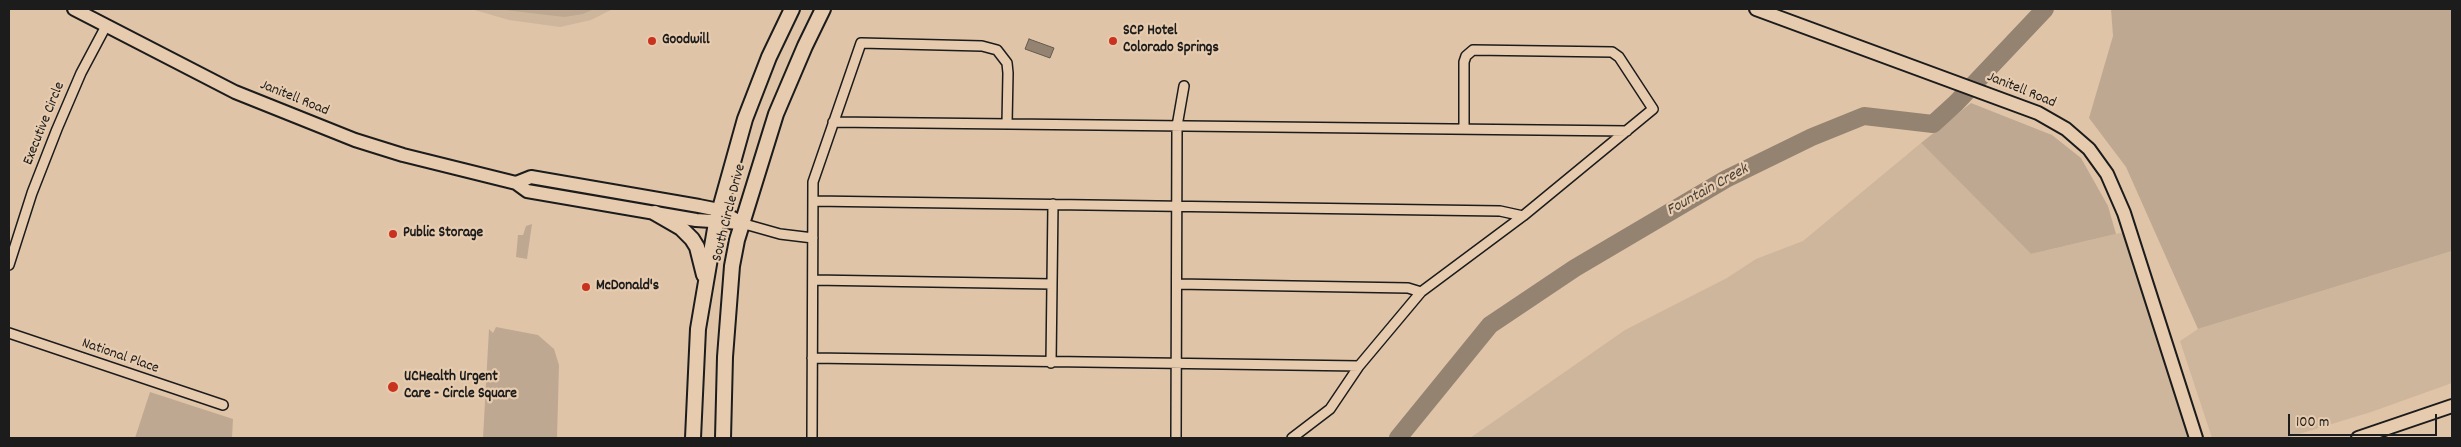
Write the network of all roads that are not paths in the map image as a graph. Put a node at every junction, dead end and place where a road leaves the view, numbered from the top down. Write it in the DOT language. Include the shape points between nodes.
graph roads {
  1 [pos="74,9"];
  2 [pos="792,9"];
  3 [pos="823,9"];
  4 [pos="1756,9"];
  5 [pos="106,26"];
  6 [pos="1184,86"];
  7 [pos="833,122"];
  8 [pos="1007,124"];
  9 [pos="1177,126"];
  10 [pos="1464,129"];
  11 [pos="1627,131"];
  12 [pos="516,183"];
  13 [pos="813,201"];
  14 [pos="1053,204"];
  15 [pos="1176,206"];
  16 [pos="655,213"];
  17 [pos="718,216"];
  18 [pos="1523,216"];
  19 [pos="741,223"];
  20 [pos="813,238"];
  21 [pos="9,265"];
  22 [pos="814,280"];
  23 [pos="705,281"];
  24 [pos="1052,284"];
  25 [pos="1177,284"];
  26 [pos="1421,292"];
  27 [pos="9,333"];
  28 [pos="812,358"];
  29 [pos="1052,363"];
  30 [pos="1176,364"];
  31 [pos="1359,366"];
  32 [pos="223,405"];
  33 [pos="2452,406"];
  34 [pos="694,438"];
  35 [pos="723,438"];
  36 [pos="812,438"];
  37 [pos="1176,438"];
  38 [pos="1292,438"];
  39 [pos="2196,438"];
  40 [pos="2358,438"];
  1 -- 5 [label="street, Janitell Road"];
  2 -- 17 [label="main road, South Circle Drive" via="745,119"];
  3 -- 19 [label="main road, South Circle Drive" via="776,114"];
  4 -- 39 [label="street, Janitell Road" via="2038,113 2078,138 2100,161 2124,213"];
  5 -- 12 [label="street, Janitell Road" via="236,92 317,126 403,155"];
  5 -- 21 [label="street, Executive Circle" via="54,135"];
  6 -- 9 [label="street"];
  7 -- 8 [label="street"];
  7 -- 8 [label="street" via="861,43 982,46 997,50 1007,64"];
  7 -- 13 [label="street" via="815,173"];
  8 -- 9 [label="street"];
  9 -- 10 [label="street"];
  9 -- 15 [label="street"];
  10 -- 11 [label="street"];
  10 -- 11 [label="street" via="1464,62 1473,50 1616,54 1653,109"];
  11 -- 18 [label="street"];
  12 -- 16 [label="street, Janitell Road" via="526,191"];
  12 -- 17 [label="street, Janitell Road" via="531,177"];
  13 -- 14 [label="street"];
  13 -- 20 [label="street"];
  14 -- 15 [label="street"];
  14 -- 24 [label="street"];
  15 -- 18 [label="street" via="1500,211"];
  15 -- 25 [label="street"];
  16 -- 17 [label="street, Janitell Road"];
  16 -- 23 [label="main road" via="681,228 692,239"];
  17 -- 19 [label="street, Janitell Road"];
  17 -- 23 [label="main road, South Circle Drive"];
  18 -- 26 [label="street"];
  19 -- 20 [label="street, Janitell Road" via="780,234"];
  19 -- 35 [label="main road, South Circle Drive" via="729,296"];
  20 -- 22 [label="street"];
  22 -- 24 [label="street"];
  22 -- 28 [label="street"];
  23 -- 34 [label="main road, South Circle Drive" via="698,328"];
  24 -- 29 [label="street"];
  25 -- 26 [label="street" via="1408,288"];
  25 -- 30 [label="street"];
  26 -- 31 [label="street"];
  27 -- 32 [label="street, National Place"];
  28 -- 29 [label="street"];
  28 -- 36 [label="street"];
  29 -- 30 [label="street"];
  30 -- 31 [label="street"];
  30 -- 37 [label="street"];
  31 -- 38 [label="street" via="1330,409"];
  33 -- 40 [label="street"];
}
